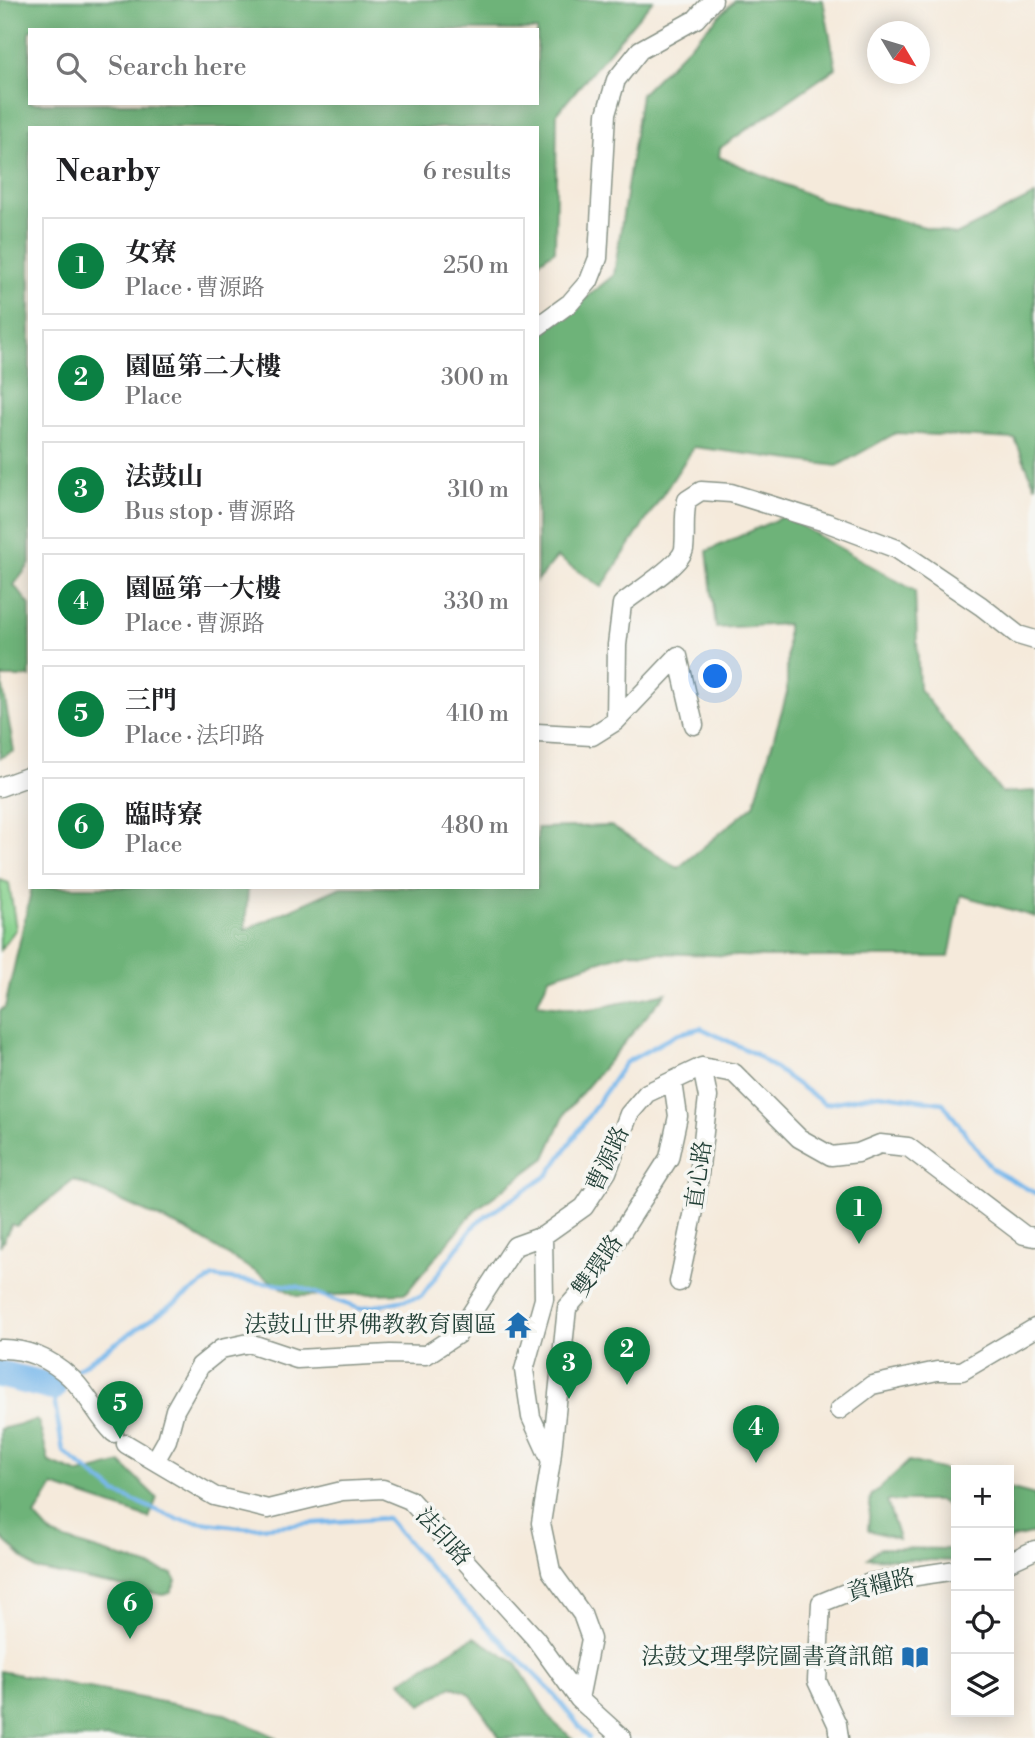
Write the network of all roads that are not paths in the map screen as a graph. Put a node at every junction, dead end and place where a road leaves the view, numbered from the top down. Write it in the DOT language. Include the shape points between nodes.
graph roads {
  1 [pos="713,0"];
  2 [pos="539,326"];
  3 [pos="1035,640"];
  4 [pos="616,721"];
  5 [pos="694,725"];
  6 [pos="539,733"];
  7 [pos="28,777"];
  8 [pos="0,787"];
  9 [pos="702,1067"];
  10 [pos="673,1082"];
  11 [pos="543,1236"];
  12 [pos="1035,1237"];
  13 [pos="679,1282"];
  14 [pos="580,1293"];
  15 [pos="544,1299"];
  16 [pos="1035,1328"];
  17 [pos="0,1349"];
  18 [pos="839,1410"];
  19 [pos="155,1461"];
  20 [pos="551,1461"];
  21 [pos="1035,1550"];
  22 [pos="1014,1560"];
  23 [pos="951,1571"];
  24 [pos="579,1699"];
  25 [pos="622,1738"];
  26 [pos="839,1738"];
  1 -- 2 [label="street" via="696,19 640,50 616,80 606,114 598,258 589,281 570,303"];
  3 -- 4 [label="street" via="1018,635 897,550 779,507 731,493 701,491 687,500 684,552 671,568 622,604"];
  4 -- 5 [label="street" via="678,656"];
  4 -- 6 [label="street" via="592,736"];
  7 -- 8 [label="street"];
  9 -- 10 [label="street, 曹源路"];
  9 -- 12 [label="street" via="734,1073 799,1138 831,1156 858,1153 880,1144 908,1147 1004,1221"];
  9 -- 13 [label="street, 直心路" via="708,1097 696,1201"];
  10 -- 11 [label="street, 曹源路" via="647,1093 629,1114 607,1172 584,1207"];
  10 -- 14 [label="street, 雙環路" via="678,1116 668,1158"];
  11 -- 15 [label="street"];
  11 -- 19 [label="street, 曹源路" via="515,1246 458,1334 426,1355 297,1359 249,1343 221,1349 200,1366"];
  14 -- 15 [label="street"];
  14 -- 20 [label="street, 雙環路" via="567,1308"];
  15 -- 20 [label="street" via="524,1370 531,1417"];
  16 -- 18 [label="street" via="962,1371 937,1371 873,1385"];
  17 -- 19 [label="street, 法印路" via="15,1348 40,1356 71,1377 103,1422"];
  19 -- 24 [label="street, 法印路" via="214,1496 268,1508 342,1491 383,1489 410,1500 535,1638"];
  20 -- 24 [label="street, 雙環路" via="541,1523 551,1571 582,1614 591,1639"];
  21 -- 22 [label="street"];
  23 -- 26 [label="street, 資糧路" via="870,1583 821,1603 817,1681"];
  24 -- 25 [label="street, 法印路"];
}
